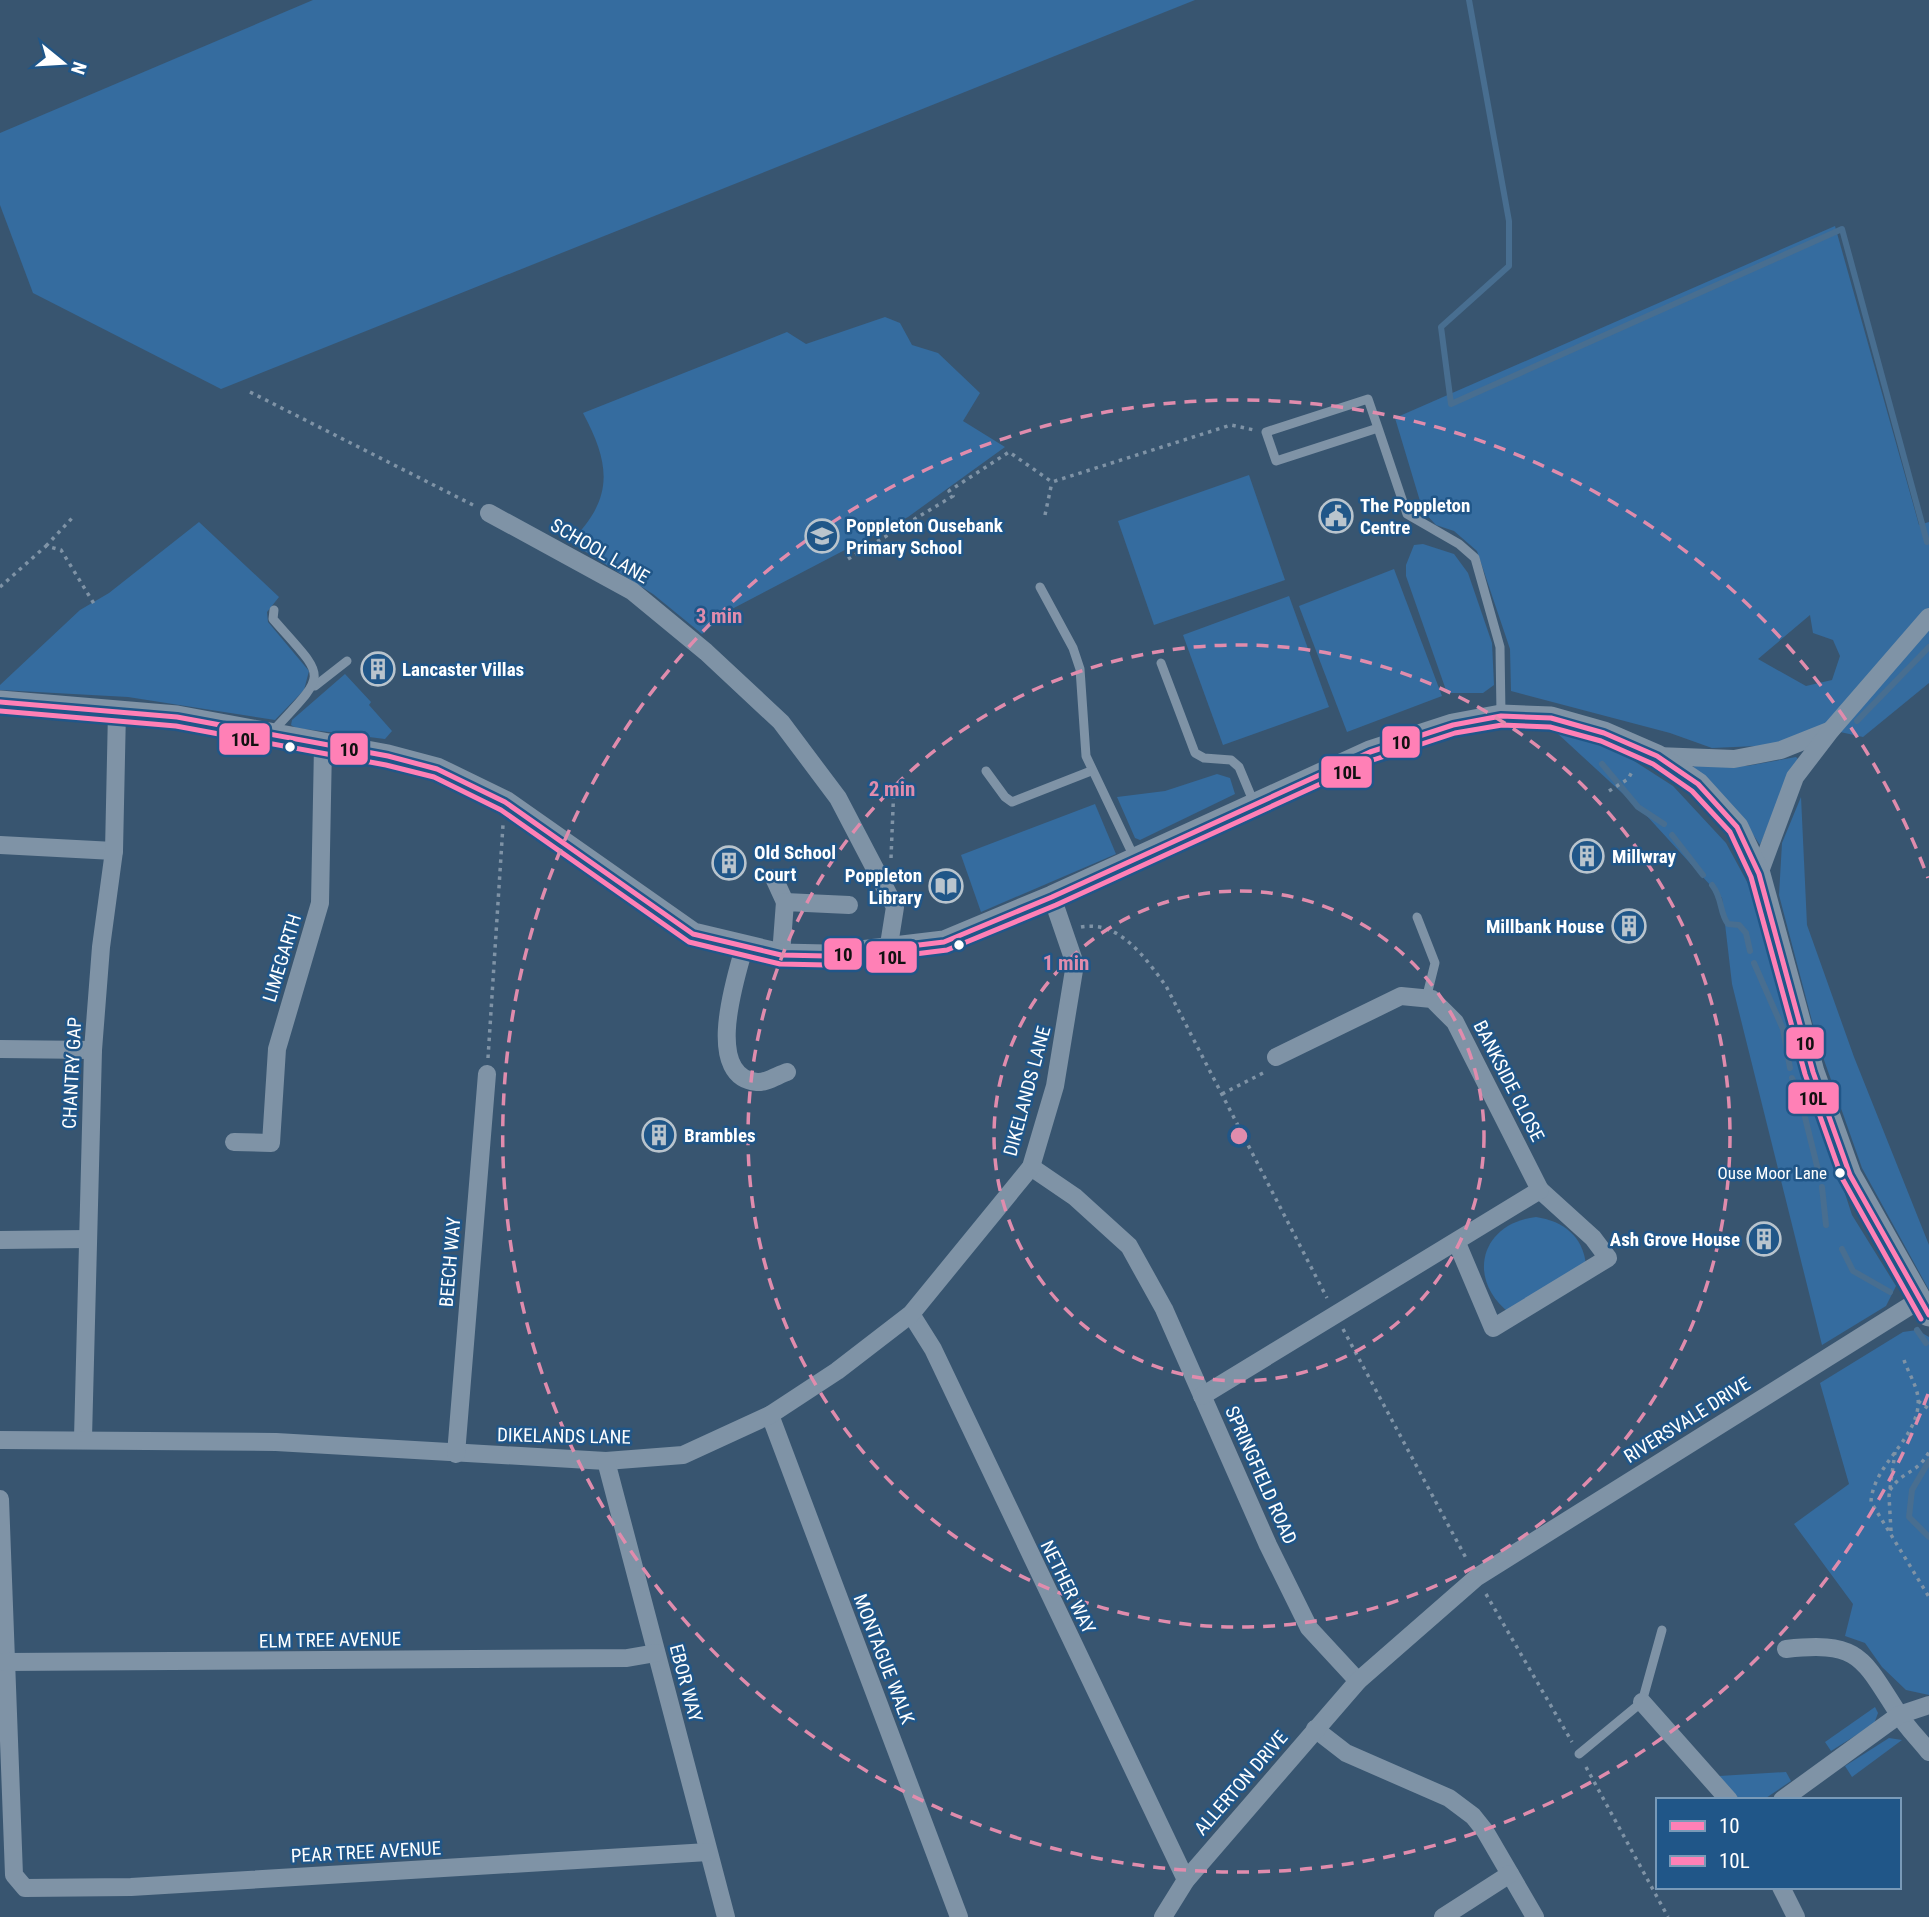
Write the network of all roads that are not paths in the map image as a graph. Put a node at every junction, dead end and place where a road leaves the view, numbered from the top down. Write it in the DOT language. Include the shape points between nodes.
graph roads {
  1 [pos="1378,428"];
  2 [pos="489,513"];
  3 [pos="1040,587"];
  4 [pos="274,610"];
  5 [pos="1929,617"];
  6 [pos="347,661"];
  7 [pos="1161,663"];
  8 [pos="314,687"];
  9 [pos="0,702"];
  10 [pos="117,711"];
  11 [pos="1501,716"];
  12 [pos="1831,730"];
  13 [pos="270,735"];
  14 [pos="323,746"];
  15 [pos="1657,756"];
  16 [pos="986,771"];
  17 [pos="1091,771"];
  18 [pos="1255,804"];
  19 [pos="0,845"];
  20 [pos="114,851"];
  21 [pos="1135,859"];
  22 [pos="1759,874"];
  23 [pos="774,878"];
  24 [pos="1052,897"];
  25 [pos="785,902"];
  26 [pos="849,905"];
  27 [pos="1417,917"];
  28 [pos="744,948"];
  29 [pos="888,951"];
  30 [pos="781,955"];
  31 [pos="1426,999"];
  32 [pos="0,1049"];
  33 [pos="93,1050"];
  34 [pos="1276,1058"];
  35 [pos="787,1072"];
  36 [pos="487,1074"];
  37 [pos="234,1142"];
  38 [pos="1031,1167"];
  39 [pos="1540,1190"];
  40 [pos="88,1239"];
  41 [pos="0,1240"];
  42 [pos="1457,1243"];
  43 [pos="1925,1307"];
  44 [pos="911,1314"];
  45 [pos="1202,1396"];
  46 [pos="770,1415"];
  47 [pos="83,1438"];
  48 [pos="0,1440"];
  49 [pos="456,1454"];
  50 [pos="606,1461"];
  51 [pos="0,1499"];
  52 [pos="1662,1630"];
  53 [pos="1786,1649"];
  54 [pos="656,1653"];
  55 [pos="5,1662"];
  56 [pos="1358,1681"];
  57 [pos="1642,1702"];
  58 [pos="1929,1705"];
  59 [pos="1899,1715"];
  60 [pos="1315,1730"];
  61 [pos="1929,1752"];
  62 [pos="1579,1754"];
  63 [pos="5,1781"];
  64 [pos="1727,1798"];
  65 [pos="1785,1798"];
  66 [pos="708,1852"];
  67 [pos="1510,1874"];
  68 [pos="1186,1880"];
  69 [pos="1782,1889"];
  70 [pos="726,1917"];
  71 [pos="959,1917"];
  72 [pos="1163,1917"];
  73 [pos="1443,1917"];
  74 [pos="1535,1917"];
  75 [pos="1796,1917"];
  1 -- 1 [label="lane" via="1276,461 1266,432 1368,399"];
  1 -- 11 [label="lane" via="1407,514 1475,558 1500,647"];
  2 -- 29 [label="street, SCHOOL LANE" via="632,591 781,722 838,798 895,906"];
  3 -- 17 [label="lane" via="1080,669 1082,733"];
  4 -- 8 [label="lane" via="273,619 312,664 317,677"];
  5 -- 12 [label="street"];
  6 -- 8 [label="lane"];
  7 -- 18 [label="lane" via="1195,753 1231,760"];
  8 -- 13 [label="lane"];
  9 -- 10 [label="street"];
  10 -- 13 [label="street" via="177,716"];
  10 -- 20 [label="street, CHANTRY GAP"];
  11 -- 15 [label="street" via="1551,718 1604,733"];
  11 -- 18 [label="street" via="1452,725 1370,752"];
  12 -- 15 [label="street" via="1781,750 1734,758"];
  12 -- 22 [label="street" via="1795,777"];
  13 -- 14 [label="street"];
  14 -- 28 [label="street" via="437,769 505,802 693,934"];
  14 -- 37 [label="street, LIMEGARTH" via="320,904 277,1049 271,1143"];
  15 -- 22 [label="street" via="1698,784 1738,827"];
  16 -- 17 [label="lane" via="1012,802"];
  17 -- 21 [label="lane"];
  18 -- 21 [label="street"];
  19 -- 20 [label="street"];
  20 -- 33 [label="street, CHANTRY GAP"];
  21 -- 24 [label="street"];
  22 -- 43 [label="street" via="1813,1072 1850,1175"];
  23 -- 25 [label="street"];
  24 -- 29 [label="street" via="944,942"];
  24 -- 38 [label="street, DIKELANDS LANE" via="1075,964 1055,1086"];
  25 -- 26 [label="street"];
  25 -- 30 [label="street"];
  27 -- 31 [label="lane" via="1435,963"];
  28 -- 30 [label="street"];
  28 -- 35 [label="street" via="726,1012 729,1059 744,1079 759,1083"];
  29 -- 30 [label="street"];
  31 -- 34 [label="street" via="1401,996"];
  31 -- 39 [label="street, BANKSIDE CLOSE" via="1432,999 1455,1022"];
  32 -- 33 [label="street"];
  33 -- 40 [label="street, CHANTRY GAP"];
  36 -- 49 [label="street, BEECH WAY"];
  38 -- 44 [label="street, DIKELANDS LANE"];
  38 -- 45 [label="street, SPRINGFIELD ROAD" via="1075,1197 1129,1246 1164,1309"];
  39 -- 42 [label="street"];
  39 -- 42 [label="street, BANKSIDE CLOSE" via="1593,1238 1608,1258 1493,1328"];
  40 -- 41 [label="street"];
  40 -- 47 [label="street, CHANTRY GAP"];
  42 -- 45 [label="street"];
  43 -- 56 [label="street, RIVERSVALE DRIVE" via="1476,1577"];
  44 -- 46 [label="street, DIKELANDS LANE"];
  44 -- 68 [label="street, NETHER WAY" via="933,1349"];
  45 -- 56 [label="street, SPRINGFIELD ROAD" via="1309,1628"];
  46 -- 50 [label="street, DIKELANDS LANE" via="684,1455"];
  46 -- 71 [label="street, MONTAGUE WALK"];
  47 -- 48 [label="street, DIKELANDS LANE"];
  47 -- 49 [label="street, DIKELANDS LANE" via="276,1442"];
  49 -- 50 [label="street, DIKELANDS LANE"];
  50 -- 54 [label="street, EBOR WAY"];
  51 -- 55 [label="street"];
  52 -- 57 [label="lane"];
  53 -- 59 [label="street" via="1843,1649 1863,1660"];
  54 -- 55 [label="street, ELM TREE AVENUE" via="627,1658"];
  54 -- 66 [label="street, EBOR WAY"];
  55 -- 63 [label="street"];
  56 -- 60 [label="street, ALLERTON DRIVE"];
  57 -- 62 [label="lane"];
  57 -- 64 [label="street"];
  58 -- 59 [label="street"];
  59 -- 61 [label="street"];
  59 -- 65 [label="street"];
  60 -- 67 [label="street" via="1346,1753 1449,1798 1485,1831"];
  60 -- 68 [label="street, ALLERTON DRIVE"];
  63 -- 66 [label="street, PEAR TREE AVENUE" via="13,1875 25,1888 131,1888"];
  66 -- 70 [label="street, EBOR WAY"];
  67 -- 73 [label="street"];
  67 -- 74 [label="street"];
  68 -- 72 [label="street, ALLERTON DRIVE"];
  69 -- 75 [label="street"];
}
